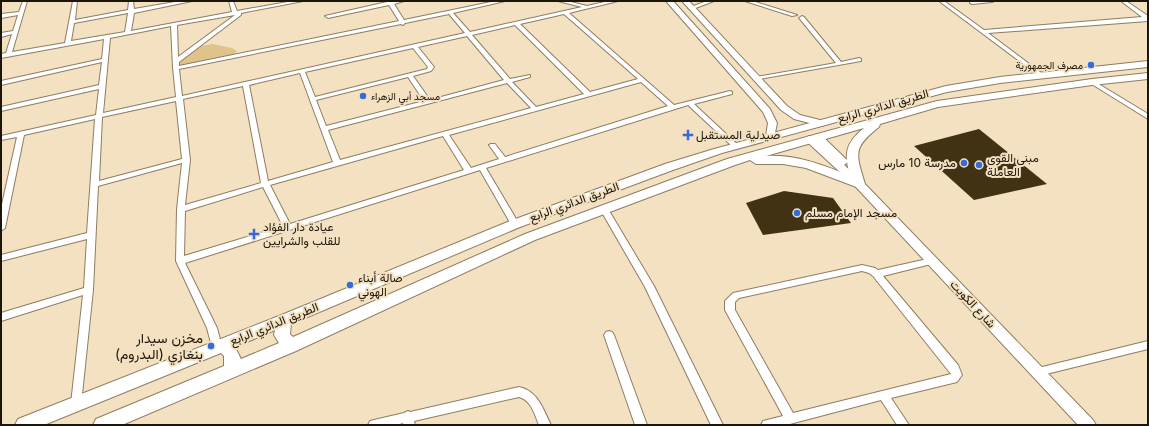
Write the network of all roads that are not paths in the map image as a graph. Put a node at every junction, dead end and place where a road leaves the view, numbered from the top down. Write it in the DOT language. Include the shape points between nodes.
graph roads {
  1 [pos="25,1"];
  2 [pos="76,1"];
  3 [pos="131,1"];
  4 [pos="188,1"];
  5 [pos="232,1"];
  6 [pos="301,1"];
  7 [pos="402,1"];
  8 [pos="503,1"];
  9 [pos="560,1"];
  10 [pos="616,1"];
  11 [pos="669,1"];
  12 [pos="712,1"];
  13 [pos="747,1"];
  14 [pos="941,1"];
  15 [pos="992,1"];
  16 [pos="1123,1"];
  17 [pos="289,2"];
  18 [pos="390,2"];
  19 [pos="976,2"];
  20 [pos="688,4"];
  21 [pos="589,7"];
  22 [pos="131,12"];
  23 [pos="450,12"];
  24 [pos="565,12"];
  25 [pos="21,13"];
  26 [pos="235,13"];
  27 [pos="794,15"];
  28 [pos="1,16"];
  29 [pos="328,16"];
  30 [pos="802,18"];
  31 [pos="1148,18"];
  32 [pos="71,22"];
  33 [pos="403,23"];
  34 [pos="516,23"];
  35 [pos="174,24"];
  36 [pos="15,32"];
  37 [pos="983,32"];
  38 [pos="128,33"];
  39 [pos="468,34"];
  40 [pos="1,35"];
  41 [pos="107,37"];
  42 [pos="68,44"];
  43 [pos="415,46"];
  44 [pos="8,55"];
  45 [pos="1,56"];
  46 [pos="104,60"];
  47 [pos="859,60"];
  48 [pos="840,64"];
  49 [pos="177,65"];
  50 [pos="302,71"];
  51 [pos="1147,73"];
  52 [pos="410,75"];
  53 [pos="528,76"];
  54 [pos="1042,76"];
  55 [pos="756,79"];
  56 [pos="642,80"];
  57 [pos="508,81"];
  58 [pos="1092,82"];
  59 [pos="1,83"];
  60 [pos="246,85"];
  61 [pos="102,86"];
  62 [pos="730,93"];
  63 [pos="588,94"];
  64 [pos="180,99"];
  65 [pos="313,99"];
  66 [pos="428,102"];
  67 [pos="688,102"];
  68 [pos="673,107"];
  69 [pos="534,108"];
  70 [pos="1,109"];
  71 [pos="100,116"];
  72 [pos="1148,117"];
  73 [pos="878,122"];
  74 [pos="821,124"];
  75 [pos="324,129"];
  76 [pos="21,133"];
  77 [pos="445,134"];
  78 [pos="771,136"];
  79 [pos="1,138"];
  80 [pos="813,138"];
  81 [pos="493,145"];
  82 [pos="735,146"];
  83 [pos="186,160"];
  84 [pos="504,160"];
  85 [pos="730,162"];
  86 [pos="337,163"];
  87 [pos="482,166"];
  88 [pos="468,171"];
  89 [pos="265,184"];
  90 [pos="859,184"];
  91 [pos="94,185"];
  92 [pos="181,209"];
  93 [pos="604,209"];
  94 [pos="515,224"];
  95 [pos="1,228"];
  96 [pos="288,228"];
  97 [pos="91,235"];
  98 [pos="1,258"];
  99 [pos="180,261"];
  100 [pos="932,261"];
  101 [pos="876,274"];
  102 [pos="88,290"];
  103 [pos="1,316"];
  104 [pos="284,320"];
  105 [pos="609,335"];
  106 [pos="1148,345"];
  107 [pos="220,346"];
  108 [pos="290,346"];
  109 [pos="231,370"];
  110 [pos="1038,372"];
  111 [pos="883,395"];
  112 [pos="76,404"];
  113 [pos="790,419"];
  114 [pos="409,421"];
  115 [pos="24,425"];
  116 [pos="102,425"];
  117 [pos="374,425"];
  118 [pos="545,425"];
  119 [pos="641,425"];
  120 [pos="717,425"];
  121 [pos="767,425"];
  122 [pos="903,425"];
  123 [pos="1088,425"];
  1 -- 25 [label="street"];
  2 -- 32 [label="street"];
  3 -- 22 [label="street"];
  4 -- 22 [label="street"];
  5 -- 26 [label="street"];
  6 -- 17 [label="street"];
  7 -- 18 [label="street"];
  8 -- 23 [label="street"];
  9 -- 21 [label="street"];
  10 -- 21 [label="street"];
  11 -- 78 [label="main road" via="771,117 774,127"];
  12 -- 20 [label="street"];
  13 -- 27 [label="street"];
  14 -- 37 [label="street"];
  15 -- 19 [label="street"];
  16 -- 31 [label="street"];
  17 -- 26 [label="street"];
  18 -- 29 [label="street"];
  18 -- 33 [label="street"];
  20 -- 55 [label="main road"];
  21 -- 24 [label="street"];
  22 -- 32 [label="street"];
  22 -- 38 [label="street"];
  23 -- 33 [label="street"];
  23 -- 39 [label="street"];
  24 -- 34 [label="street"];
  24 -- 56 [label="street"];
  25 -- 28 [label="street"];
  25 -- 36 [label="street"];
  26 -- 35 [label="street"];
  26 -- 49 [label="street" via="239,14"];
  30 -- 48 [label="street"];
  31 -- 37 [label="street"];
  32 -- 42 [label="street"];
  33 -- 49 [label="street"];
  34 -- 39 [label="street"];
  34 -- 63 [label="street"];
  35 -- 38 [label="street"];
  35 -- 49 [label="street"];
  36 -- 40 [label="street"];
  36 -- 44 [label="street"];
  37 -- 54 [label="street"];
  38 -- 41 [label="street"];
  39 -- 43 [label="street"];
  39 -- 57 [label="street"];
  41 -- 42 [label="street"];
  41 -- 46 [label="street"];
  42 -- 44 [label="street"];
  43 -- 50 [label="street"];
  43 -- 52 [label="street" via="431,68"];
  44 -- 45 [label="street"];
  46 -- 59 [label="street"];
  46 -- 61 [label="street"];
  47 -- 48 [label="street"];
  48 -- 55 [label="street"];
  49 -- 64 [label="street"];
  50 -- 60 [label="street"];
  50 -- 65 [label="street"];
  51 -- 54 [label="main road, الطريق الدائري الرابع"];
  51 -- 58 [label="main road, الطريق الدائري الرابع"];
  52 -- 65 [label="street"];
  52 -- 66 [label="street"];
  53 -- 57 [label="street"];
  54 -- 74 [label="main road, الطريق الدائري الرابع" via="1000,80 932,92"];
  55 -- 74 [label="main road" via="790,114"];
  56 -- 63 [label="street"];
  56 -- 68 [label="street"];
  57 -- 66 [label="street"];
  57 -- 69 [label="street"];
  58 -- 72 [label="street"];
  58 -- 73 [label="main road, الطريق الدائري الرابع" via="937,104"];
  60 -- 64 [label="street"];
  60 -- 89 [label="street"];
  61 -- 70 [label="street"];
  61 -- 71 [label="street"];
  62 -- 67 [label="street"];
  63 -- 69 [label="street"];
  64 -- 71 [label="street"];
  64 -- 83 [label="street"];
  65 -- 75 [label="street"];
  66 -- 75 [label="street"];
  67 -- 68 [label="street"];
  67 -- 82 [label="street"];
  68 -- 84 [label="street"];
  69 -- 77 [label="street"];
  71 -- 76 [label="street"];
  71 -- 91 [label="street"];
  73 -- 80 [label="main road, الطريق الدائري الرابع"];
  73 -- 90 [label="main road" via="857,138 852,147"];
  74 -- 78 [label="main road, الطريق الدائري الرابع"];
  75 -- 86 [label="street"];
  76 -- 79 [label="street"];
  76 -- 95 [label="street"];
  77 -- 86 [label="street"];
  77 -- 88 [label="street"];
  78 -- 82 [label="main road, الطريق الدائري الرابع"];
  80 -- 85 [label="main road, الطريق الدائري الرابع"];
  80 -- 90 [label="main road, شارع الكويت"];
  81 -- 84 [label="street"];
  82 -- 94 [label="main road, الطريق الدائري الرابع" via="669,167"];
  83 -- 91 [label="street"];
  83 -- 92 [label="street"];
  84 -- 87 [label="street"];
  85 -- 90 [label="main road" via="792,160 813,165"];
  85 -- 93 [label="main road, الطريق الدائري الرابع"];
  86 -- 89 [label="street"];
  87 -- 88 [label="street"];
  87 -- 94 [label="street"];
  88 -- 96 [label="street"];
  89 -- 92 [label="street"];
  89 -- 96 [label="street"];
  90 -- 100 [label="main road, شارع الكويت"];
  91 -- 97 [label="street"];
  92 -- 99 [label="street"];
  93 -- 108 [label="main road, الطريق الدائري الرابع" via="530,237"];
  93 -- 120 [label="street" via="649,286"];
  94 -- 104 [label="main road, الطريق الدائري الرابع"];
  96 -- 99 [label="street"];
  97 -- 98 [label="street"];
  97 -- 102 [label="street"];
  99 -- 107 [label="street"];
  100 -- 101 [label="street"];
  100 -- 110 [label="main road, شارع الكويت"];
  101 -- 111 [label="street" via="954,368 957,375 953,380"];
  101 -- 113 [label="street" via="872,270 862,268 736,295 732,298 730,310"];
  102 -- 103 [label="street"];
  102 -- 112 [label="street"];
  104 -- 107 [label="main road, الطريق الدائري الرابع"];
  104 -- 108 [label="main road" via="282,335"];
  105 -- 119 [label="street"];
  106 -- 110 [label="street"];
  107 -- 109 [label="main road" via="232,355"];
  107 -- 112 [label="main road, الطريق الدائري الرابع"];
  108 -- 109 [label="main road, الطريق الدائري الرابع"];
  109 -- 116 [label="main road, الطريق الدائري الرابع"];
  110 -- 123 [label="main road, شارع الكويت"];
  111 -- 113 [label="street"];
  111 -- 122 [label="street"];
  112 -- 115 [label="main road, الطريق الدائري الرابع"];
  113 -- 121 [label="street"];
  114 -- 117 [label="street"];
  114 -- 118 [label="street" via="524,392 530,397"];
}
